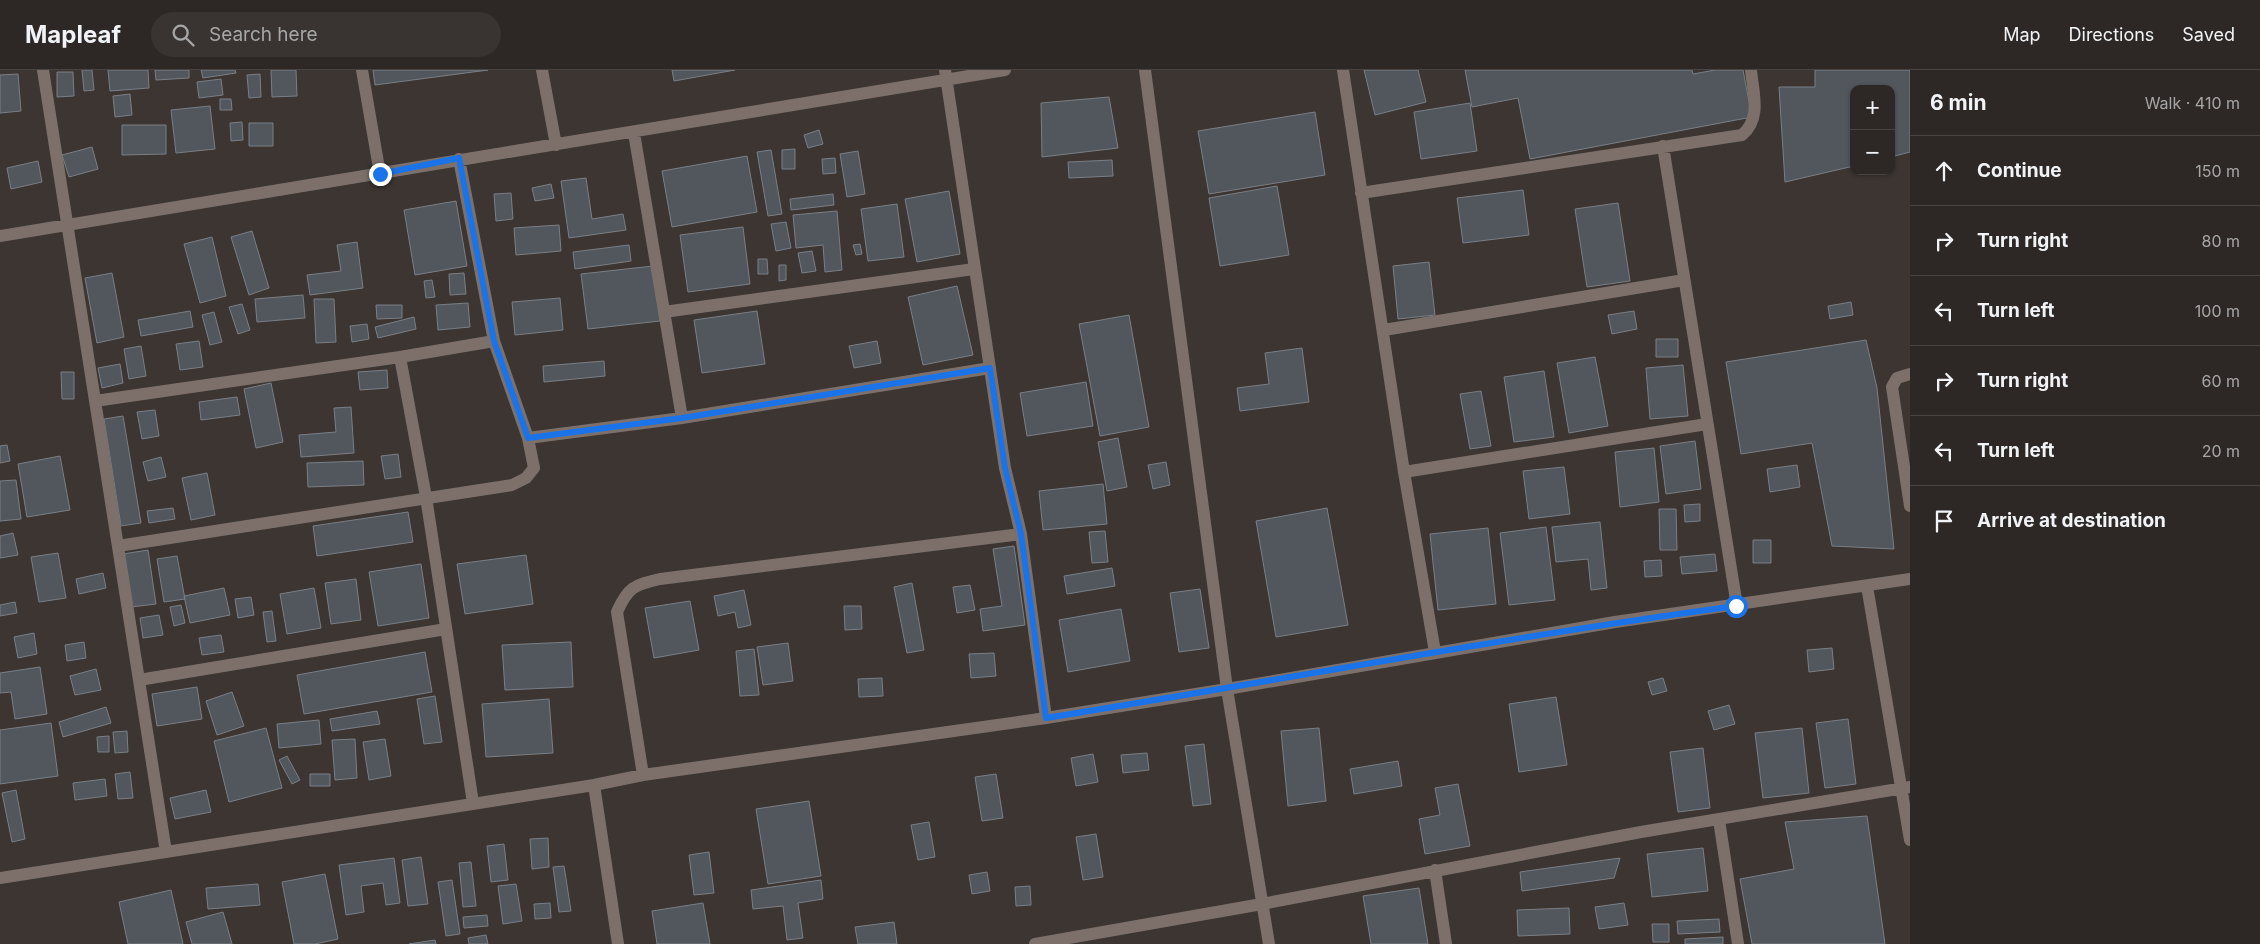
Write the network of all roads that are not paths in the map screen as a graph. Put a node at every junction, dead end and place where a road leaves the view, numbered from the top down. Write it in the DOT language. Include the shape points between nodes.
graph roads {
  1 [pos="43,70"];
  2 [pos="362,70"];
  3 [pos="542,70"];
  4 [pos="1005,70"];
  5 [pos="1145,70"];
  6 [pos="1343,70"];
  7 [pos="1751,70"];
  8 [pos="946,75"];
  9 [pos="634,133"];
  10 [pos="556,145"];
  11 [pos="1663,146"];
  12 [pos="459,158"];
  13 [pos="380,174"];
  14 [pos="1362,193"];
  15 [pos="67,225"];
  16 [pos="0,236"];
  17 [pos="974,269"];
  18 [pos="1684,280"];
  19 [pos="664,312"];
  20 [pos="1384,330"];
  21 [pos="494,341"];
  22 [pos="400,357"];
  23 [pos="990,368"];
  24 [pos="1910,374"];
  25 [pos="95,401"];
  26 [pos="682,418"];
  27 [pos="1707,424"];
  28 [pos="528,438"];
  29 [pos="1404,472"];
  30 [pos="426,497"];
  31 [pos="1910,506"];
  32 [pos="1021,534"];
  33 [pos="118,546"];
  34 [pos="1910,579"];
  35 [pos="1867,586"];
  36 [pos="1736,606"];
  37 [pos="446,629"];
  38 [pos="1435,652"];
  39 [pos="139,680"];
  40 [pos="1227,689"];
  41 [pos="1046,718"];
  42 [pos="644,775"];
  43 [pos="594,785"];
  44 [pos="1906,788"];
  45 [pos="473,803"];
  46 [pos="1719,820"];
  47 [pos="1910,840"];
  48 [pos="166,852"];
  49 [pos="1435,870"];
  50 [pos="0,878"];
  51 [pos="1262,904"];
  52 [pos="1084,941"];
  53 [pos="618,944"];
  54 [pos="1035,944"];
  55 [pos="1269,944"];
  56 [pos="1446,944"];
  57 [pos="1738,944"];
  1 -- 15 [label="street"];
  2 -- 13 [label="street"];
  3 -- 10 [label="street"];
  4 -- 8 [label="street"];
  5 -- 40 [label="street"];
  6 -- 14 [label="street"];
  7 -- 11 [label="street" via="1756,117 1742,135"];
  8 -- 9 [label="street"];
  8 -- 17 [label="street"];
  9 -- 10 [label="street"];
  9 -- 19 [label="street"];
  10 -- 12 [label="street"];
  11 -- 14 [label="street"];
  11 -- 18 [label="street"];
  12 -- 13 [label="street"];
  12 -- 21 [label="street"];
  13 -- 15 [label="street"];
  14 -- 20 [label="street"];
  15 -- 16 [label="street"];
  15 -- 25 [label="street"];
  17 -- 19 [label="street"];
  17 -- 23 [label="street"];
  18 -- 20 [label="street"];
  18 -- 27 [label="street"];
  19 -- 26 [label="street"];
  20 -- 29 [label="street"];
  21 -- 22 [label="street"];
  21 -- 28 [label="street"];
  22 -- 25 [label="street"];
  22 -- 30 [label="street"];
  23 -- 26 [label="street"];
  23 -- 32 [label="street" via="1005,468"];
  24 -- 31 [label="street" via="1897,378 1892,387"];
  25 -- 33 [label="street"];
  26 -- 28 [label="street"];
  27 -- 29 [label="street"];
  27 -- 36 [label="street"];
  28 -- 30 [label="street" via="534,468 526,478 512,485"];
  29 -- 38 [label="street"];
  30 -- 33 [label="street"];
  30 -- 37 [label="street"];
  32 -- 41 [label="street"];
  32 -- 42 [label="street" via="637,584 625,594 617,612"];
  33 -- 39 [label="street"];
  34 -- 35 [label="street"];
  35 -- 36 [label="street"];
  35 -- 44 [label="street"];
  36 -- 38 [label="street"];
  37 -- 39 [label="street"];
  37 -- 45 [label="street"];
  38 -- 40 [label="street"];
  39 -- 48 [label="street"];
  40 -- 41 [label="street"];
  40 -- 51 [label="street"];
  41 -- 42 [label="street"];
  42 -- 43 [label="street"];
  43 -- 45 [label="street"];
  43 -- 53 [label="street"];
  44 -- 46 [label="street"];
  44 -- 47 [label="street"];
  45 -- 48 [label="street"];
  46 -- 49 [label="street"];
  46 -- 57 [label="street"];
  48 -- 50 [label="street"];
  49 -- 51 [label="street"];
  49 -- 56 [label="street"];
  51 -- 52 [label="street"];
  51 -- 55 [label="street"];
  52 -- 54 [label="street"];
}
